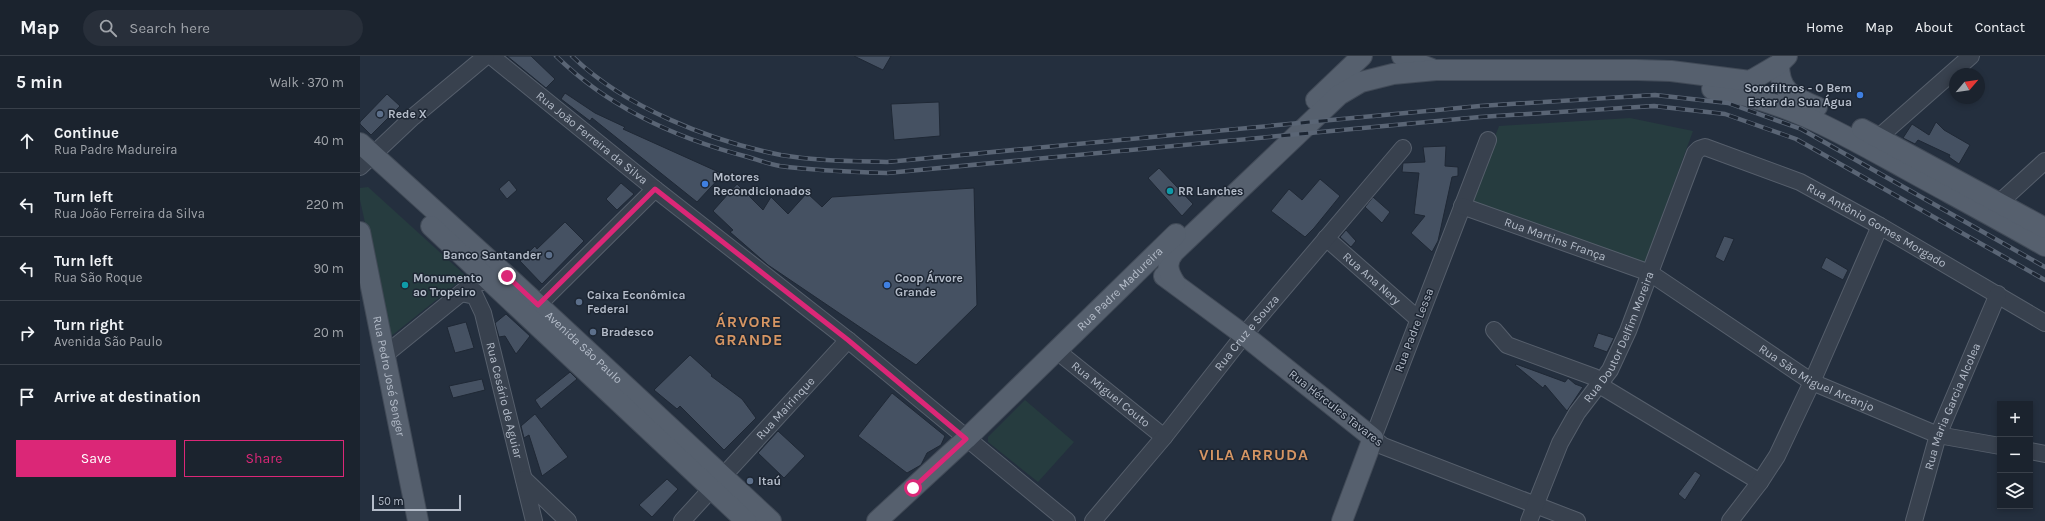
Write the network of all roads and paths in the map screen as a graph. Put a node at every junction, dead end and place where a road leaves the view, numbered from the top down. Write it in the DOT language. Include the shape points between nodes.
graph roads {
  1 [pos="486,56"];
  2 [pos="491,56"];
  3 [pos="1362,56"];
  4 [pos="1402,56"];
  5 [pos="1971,56"];
  6 [pos="1783,60"];
  7 [pos="1436,70"];
  8 [pos="1612,71"];
  9 [pos="1488,140"];
  10 [pos="1876,143"];
  11 [pos="1403,148"];
  12 [pos="1699,148"];
  13 [pos="363,158"];
  14 [pos="2045,161"];
  15 [pos="655,189"];
  16 [pos="1999,203"];
  17 [pos="1462,206"];
  18 [pos="1880,226"];
  19 [pos="2045,228"];
  20 [pos="360,232"];
  21 [pos="1326,238"];
  22 [pos="2045,246"];
  23 [pos="1137,272"];
  24 [pos="1650,274"];
  25 [pos="489,280"];
  26 [pos="1175,283"];
  27 [pos="461,293"];
  28 [pos="1998,294"];
  29 [pos="538,305"];
  30 [pos="1418,319"];
  31 [pos="2045,322"];
  32 [pos="1494,330"];
  33 [pos="1244,335"];
  34 [pos="848,340"];
  35 [pos="1057,351"];
  36 [pos="386,354"];
  37 [pos="1812,382"];
  38 [pos="1601,383"];
  39 [pos="1938,435"];
  40 [pos="1164,437"];
  41 [pos="1373,438"];
  42 [pos="966,439"];
  43 [pos="1997,445"];
  44 [pos="2033,452"];
  45 [pos="2045,454"];
  46 [pos="524,479"];
  47 [pos="716,482"];
  48 [pos="1760,482"];
  49 [pos="1535,504"];
  50 [pos="418,521"];
  51 [pos="534,521"];
  52 [pos="568,521"];
  53 [pos="682,521"];
  54 [pos="746,521"];
  55 [pos="771,521"];
  56 [pos="877,521"];
  57 [pos="1067,521"];
  58 [pos="1093,521"];
  59 [pos="1342,521"];
  60 [pos="1529,521"];
  61 [pos="1577,521"];
  62 [pos="1730,521"];
  63 [pos="1914,521"];
  1 -- 13 [label="street"];
  2 -- 15 [label="street, Rua João Ferreira da Silva"];
  3 -- 23 [label="main road, Rua Padre Madureira"];
  4 -- 7 [label="main road"];
  5 -- 10 [label="street"];
  6 -- 8 [label="main road" via="1750,81 1671,71"];
  6 -- 10 [label="main road" via="1779,78 1784,87 1798,100"];
  7 -- 8 [label="main road"];
  7 -- 26 [label="main road, Rua Padre Madureira" via="1393,74 1361,82 1339,95 1174,252 1169,258 1168,272"];
  8 -- 10 [label="main road" via="1667,84 1733,92 1789,109"];
  9 -- 17 [label="street, Rua Padre Lessa"];
  10 -- 16 [label="main road"];
  10 -- 22 [label="main road"];
  11 -- 21 [label="street, Rua Cruz e Souza"];
  12 -- 18 [label="street, Rua Antônio Gomes Morgado" via="1705,147 1800,182"];
  12 -- 24 [label="street, Rua Doutor Delfim Moreira"];
  13 -- 25 [label="main road, Avenida São Paulo"];
  13 -- 29 [label="main road, Avenida São Paulo"];
  14 -- 16 [label="street"];
  15 -- 29 [label="street"];
  15 -- 34 [label="street, Rua João Ferreira da Silva"];
  16 -- 19 [label="main road"];
  17 -- 24 [label="street, Rua Martins França"];
  17 -- 30 [label="street, Rua Padre Lessa"];
  18 -- 28 [label="street, Rua Antônio Gomes Morgado"];
  18 -- 37 [label="street"];
  20 -- 36 [label="main road, Rua Pedro José Senger"];
  21 -- 30 [label="street, Rua Ana Nery"];
  21 -- 33 [label="street, Rua Cruz e Souza"];
  23 -- 26 [label="main road, Rua Hércules Tavares" via="1162,274"];
  23 -- 35 [label="main road, Rua Padre Madureira"];
  24 -- 37 [label="street, Rua São Miguel Arcanjo"];
  24 -- 38 [label="street, Rua Doutor Delfim Moreira" via="1616,357"];
  25 -- 27 [label="street" via="471,284"];
  25 -- 47 [label="main road, Avenida São Paulo"];
  26 -- 33 [label="main road, Rua Hércules Tavares"];
  27 -- 36 [label="street"];
  27 -- 46 [label="street, Rua Cesário de Aguiar" via="475,296 483,313"];
  28 -- 31 [label="street, Rua Antônio Gomes Morgado"];
  28 -- 39 [label="street, Rua Maria Garcia Alcolea"];
  29 -- 47 [label="main road, Avenida São Paulo"];
  30 -- 41 [label="street, Rua Padre Lessa"];
  32 -- 38 [label="street" via="1508,345 1594,377"];
  33 -- 40 [label="street, Rua Cruz e Souza"];
  33 -- 41 [label="main road, Rua Hércules Tavares"];
  34 -- 42 [label="street, Rua João Ferreira da Silva"];
  34 -- 47 [label="street, Rua Mairinque"];
  35 -- 40 [label="street, Rua Miguel Couto"];
  35 -- 42 [label="main road, Rua Padre Madureira"];
  36 -- 50 [label="main road, Rua Pedro José Senger"];
  37 -- 39 [label="street, Rua São Miguel Arcanjo"];
  37 -- 48 [label="street" via="1777,456"];
  38 -- 48 [label="street" via="1606,389"];
  38 -- 49 [label="street, Rua Doutor Delfim Moreira" via="1576,413 1560,443"];
  39 -- 43 [label="street, Rua São Miguel Arcanjo"];
  39 -- 63 [label="street, Rua Maria Garcia Alcolea"];
  40 -- 58 [label="street, Rua Cruz e Souza"];
  41 -- 49 [label="street, Rua Hércules Tavares" via="1384,446"];
  41 -- 59 [label="main road, Rua Padre Lessa"];
  42 -- 56 [label="main road, Rua Padre Madureira"];
  42 -- 57 [label="street, Rua João Ferreira da Silva"];
  44 -- 45 [label="street"];
  46 -- 51 [label="street, Rua Cesário de Aguiar"];
  46 -- 52 [label="street"];
  47 -- 53 [label="street, Rua Mairinque"];
  47 -- 54 [label="main road, Avenida São Paulo"];
  47 -- 55 [label="main road, Avenida São Paulo"];
  48 -- 62 [label="street"];
  49 -- 60 [label="street, Rua Doutor Delfim Moreira"];
  49 -- 61 [label="street, Rua Hércules Tavares"];
}
